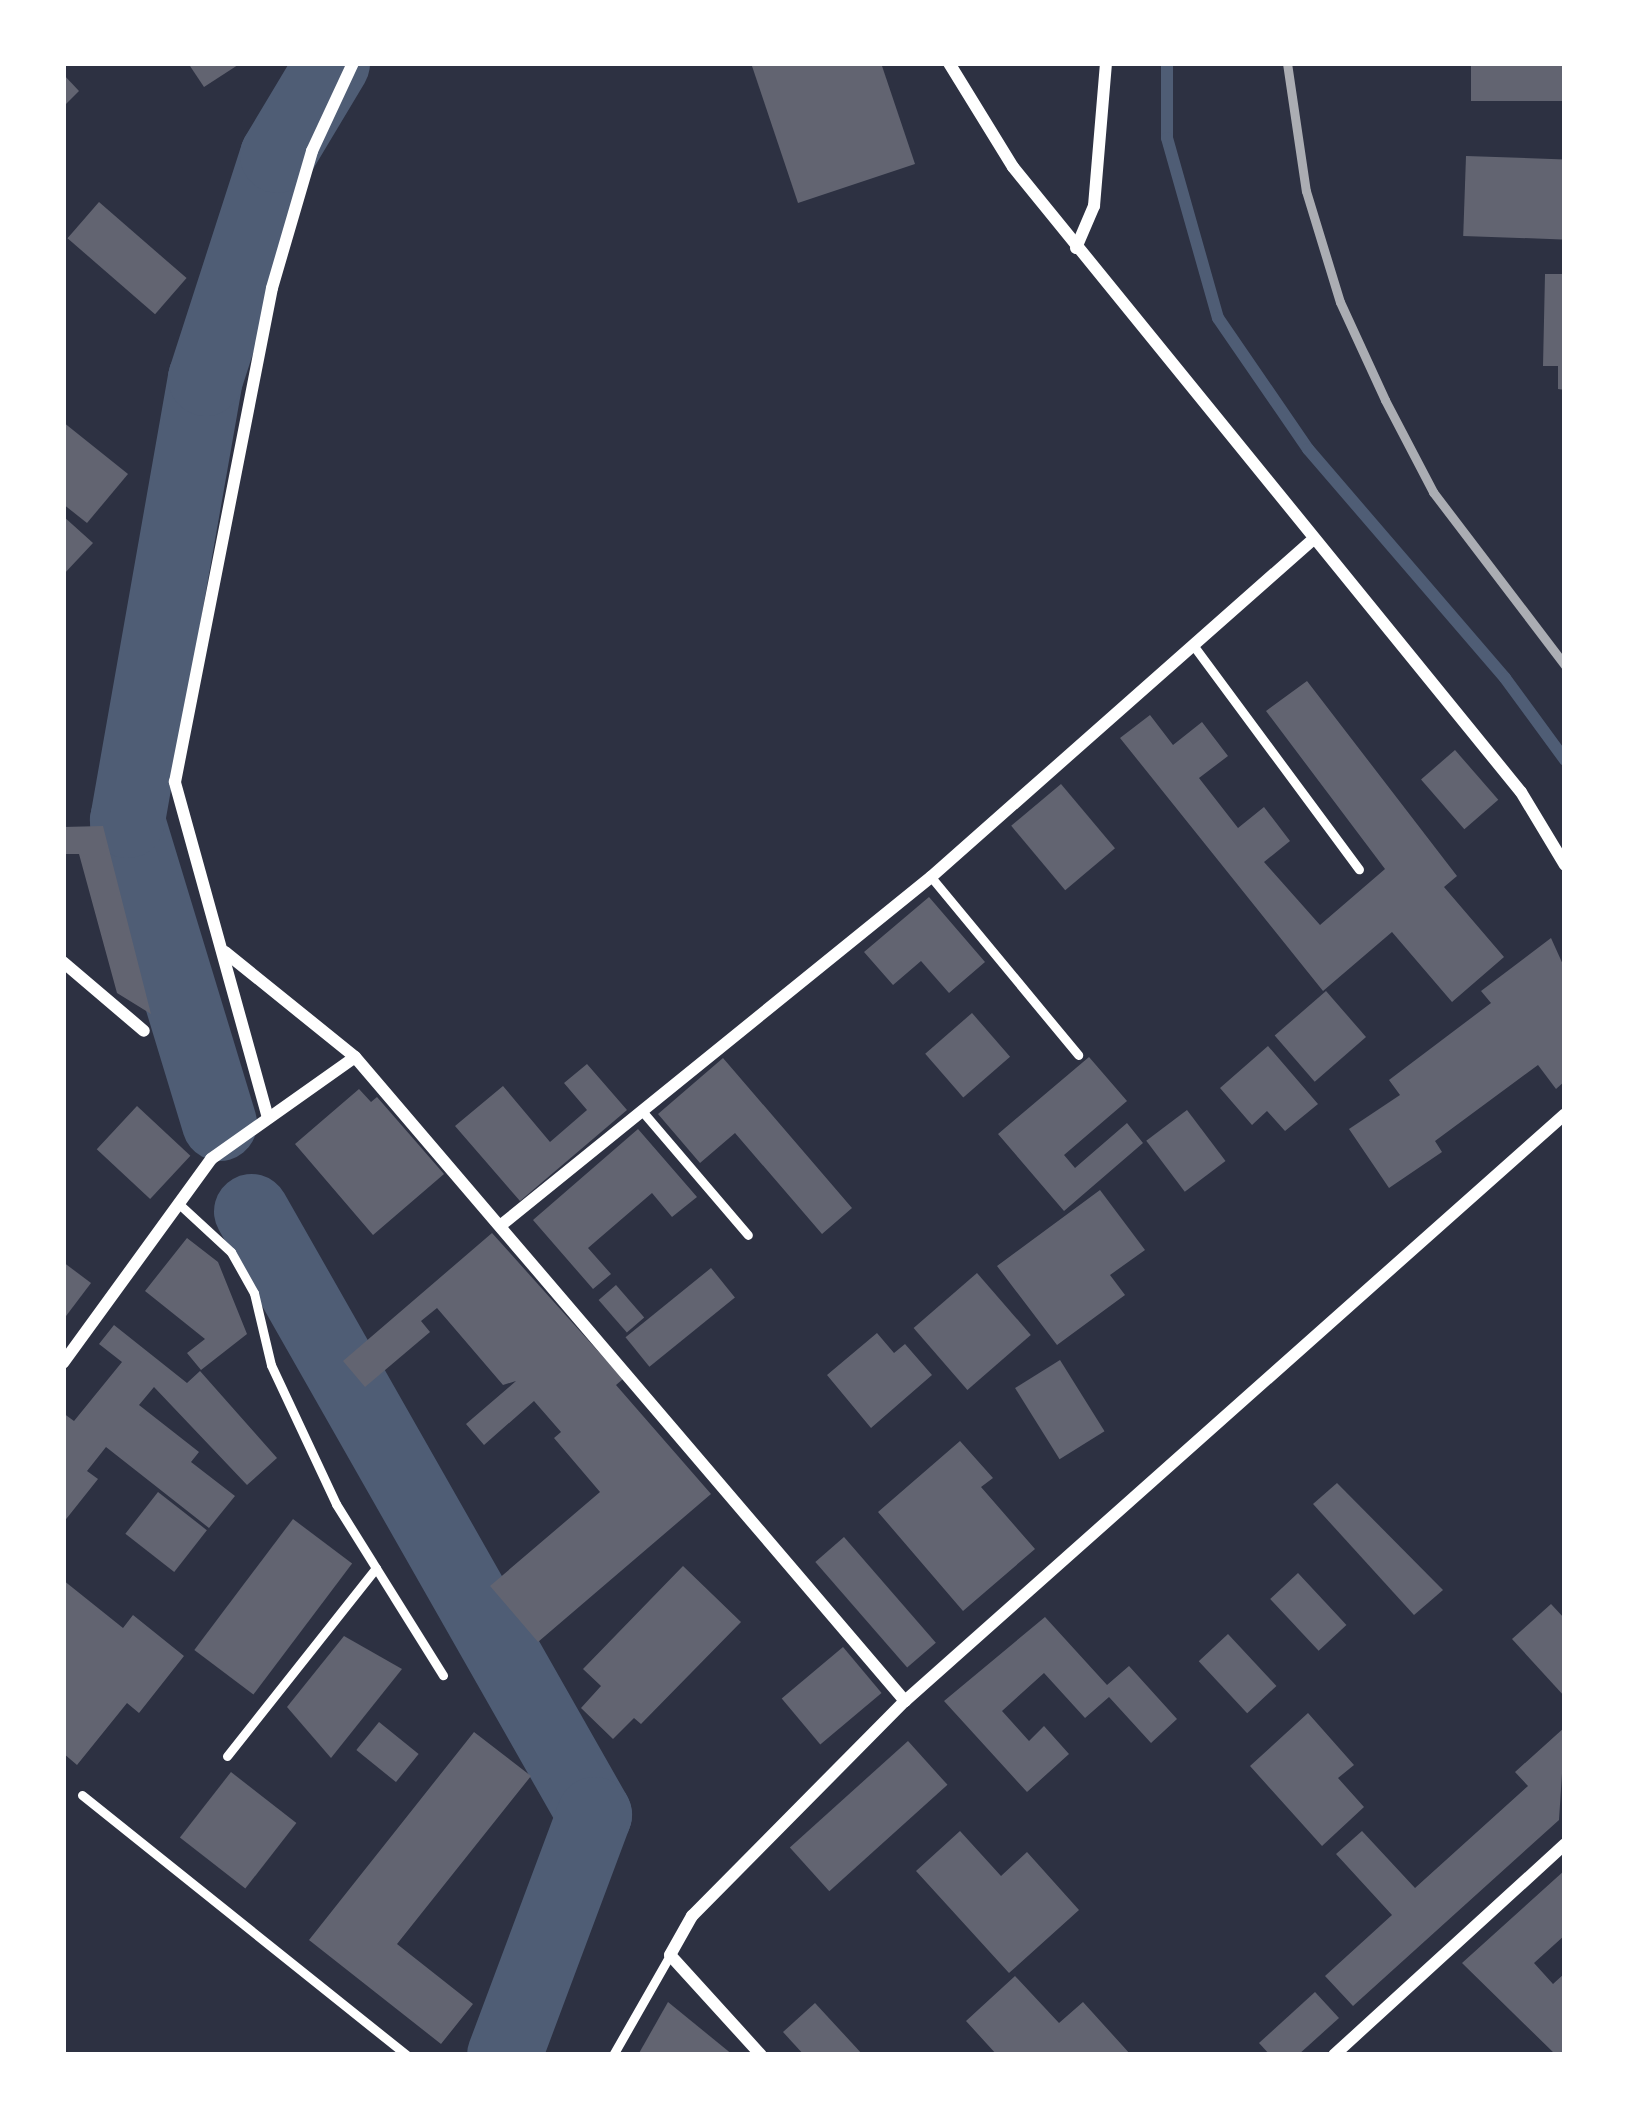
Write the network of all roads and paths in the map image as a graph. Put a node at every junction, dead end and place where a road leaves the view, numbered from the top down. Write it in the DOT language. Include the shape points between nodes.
graph roads {
  1 [pos="353,63"];
  2 [pos="950,63"];
  3 [pos="1106,63"];
  4 [pos="1076,248"];
  5 [pos="1310,542"];
  6 [pos="1193,645"];
  7 [pos="1565,865"];
  8 [pos="1359,869"];
  9 [pos="931,877"];
  10 [pos="225,952"];
  11 [pos="63,962"];
  12 [pos="144,1031"];
  13 [pos="1078,1055"];
  14 [pos="355,1057"];
  15 [pos="642,1111"];
  16 [pos="1565,1114"];
  17 [pos="268,1118"];
  18 [pos="179,1204"];
  19 [pos="500,1226"];
  20 [pos="748,1235"];
  21 [pos="63,1363"];
  22 [pos="376,1568"];
  23 [pos="443,1676"];
  24 [pos="905,1701"];
  25 [pos="227,1756"];
  26 [pos="82,1795"];
  27 [pos="1565,1844"];
  28 [pos="670,1955"];
  29 [pos="407,2055"];
  30 [pos="614,2055"];
  31 [pos="761,2055"];
  32 [pos="1334,2055"];
  1 -- 10 [label="street" via="312,151 272,288 175,782"];
  2 -- 4 [label="street"];
  3 -- 4 [label="street" via="1094,206"];
  4 -- 5 [label="street"];
  5 -- 6 [label="street"];
  5 -- 7 [label="street" via="1520,792"];
  6 -- 8 [label="lane"];
  6 -- 9 [label="street"];
  9 -- 13 [label="lane"];
  9 -- 15 [label="street"];
  10 -- 14 [label="street"];
  10 -- 17 [label="street"];
  11 -- 12 [label="street"];
  14 -- 17 [label="street"];
  14 -- 19 [label="street"];
  15 -- 19 [label="street"];
  15 -- 20 [label="lane"];
  16 -- 24 [label="street"];
  17 -- 18 [label="street" via="212,1159"];
  18 -- 21 [label="street"];
  18 -- 22 [label="lane" via="231,1252 254,1294 271,1365"];
  19 -- 24 [label="street"];
  22 -- 23 [label="lane"];
  22 -- 25 [label="lane"];
  24 -- 28 [label="street" via="692,1916"];
  26 -- 29 [label="lane"];
  27 -- 32 [label="street"];
  28 -- 30 [label="lane"];
  28 -- 31 [label="street"];
}
